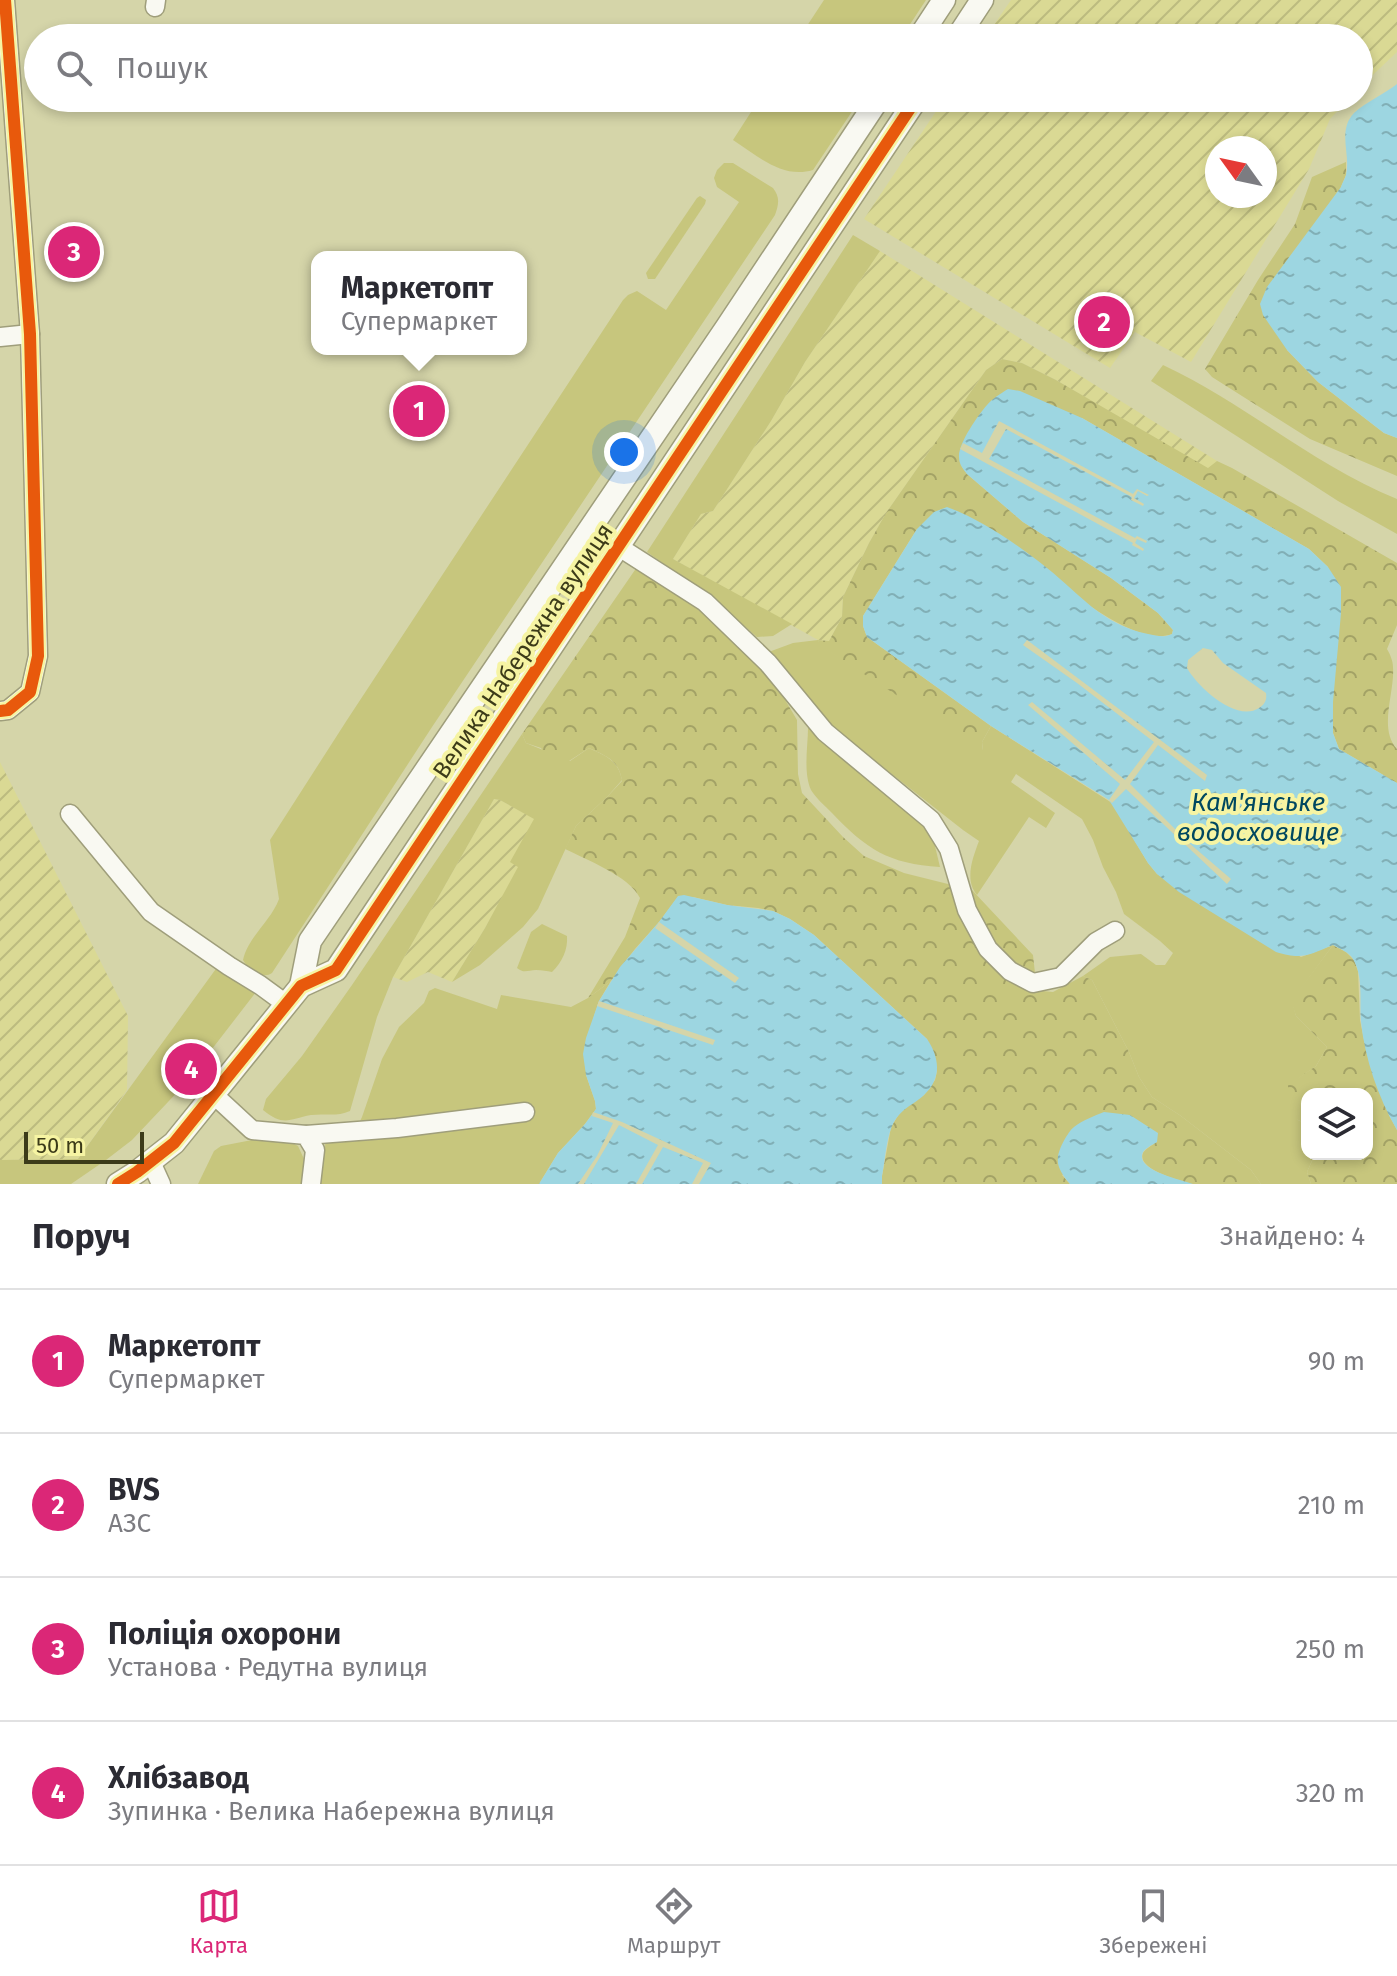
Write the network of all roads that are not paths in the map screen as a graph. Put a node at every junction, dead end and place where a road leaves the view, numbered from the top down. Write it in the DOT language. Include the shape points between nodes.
graph roads {
  1 [pos="5,0"];
  2 [pos="944,0"];
  3 [pos="982,0"];
  4 [pos="928,24"];
  5 [pos="966,24"];
  6 [pos="870,112"];
  7 [pos="908,112"];
  8 [pos="30,334"];
  9 [pos="0,337"];
  10 [pos="619,547"];
  11 [pos="0,711"];
  12 [pos="70,814"];
  13 [pos="1115,931"];
  14 [pos="301,986"];
  15 [pos="286,1004"];
  16 [pos="213,1094"];
  17 [pos="525,1112"];
  18 [pos="306,1135"];
  19 [pos="151,1162"];
  20 [pos="118,1184"];
  21 [pos="161,1184"];
  22 [pos="311,1184"];
  1 -- 8 [label="street"];
  2 -- 4 [label="street"];
  3 -- 5 [label="street"];
  6 -- 14 [label="street, Велика Набережна вулиця" via="310,941"];
  7 -- 10 [label="street, Велика Набережна вулиця"];
  8 -- 9 [label="street"];
  8 -- 11 [label="street" via="38,656 30,692"];
  10 -- 13 [label="street" via="705,602 768,663 825,732 931,820 949,849 967,910 988,949 1010,971 1033,983 1061,977"];
  10 -- 14 [label="street, Велика Набережна вулиця" via="336,970"];
  12 -- 15 [label="street" via="151,912"];
  14 -- 15 [label="street, Велика Набережна вулиця"];
  15 -- 16 [label="street, Велика Набережна вулиця"];
  16 -- 18 [label="street" via="252,1130"];
  16 -- 19 [label="street, Велика Набережна вулиця" via="174,1143"];
  17 -- 18 [label="street"];
  18 -- 22 [label="street" via="315,1150"];
  19 -- 20 [label="street, Велика Набережна вулиця"];
  19 -- 21 [label="street"];
}
